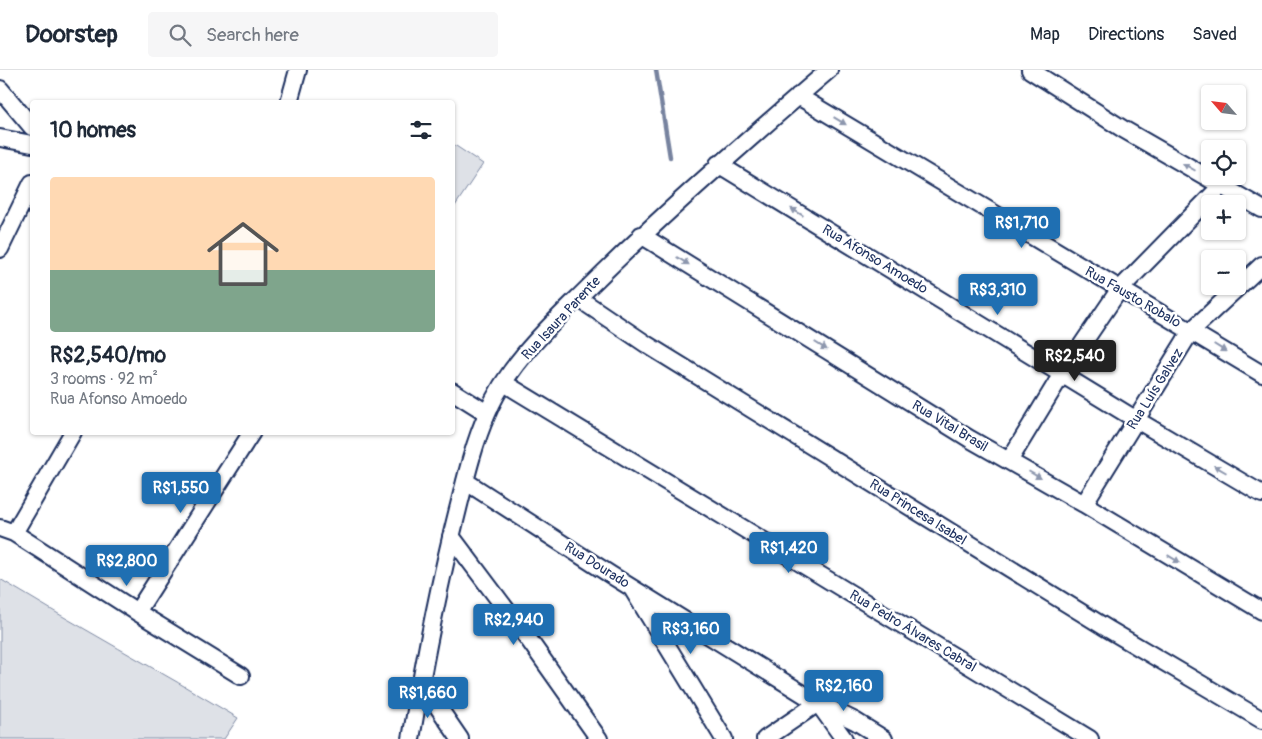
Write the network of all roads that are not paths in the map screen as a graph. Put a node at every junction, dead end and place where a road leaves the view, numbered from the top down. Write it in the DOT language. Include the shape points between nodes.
graph roads {
  1 [pos="298,70"];
  2 [pos="829,70"];
  3 [pos="1030,70"];
  4 [pos="0,89"];
  5 [pos="798,96"];
  6 [pos="290,100"];
  7 [pos="30,125"];
  8 [pos="0,138"];
  9 [pos="30,144"];
  10 [pos="718,164"];
  11 [pos="1201,173"];
  12 [pos="1222,185"];
  13 [pos="30,187"];
  14 [pos="1262,209"];
  15 [pos="641,235"];
  16 [pos="0,249"];
  17 [pos="1262,265"];
  18 [pos="1119,290"];
  19 [pos="578,298"];
  20 [pos="1191,331"];
  21 [pos="1062,374"];
  22 [pos="1262,374"];
  23 [pos="504,383"];
  24 [pos="455,393"];
  25 [pos="487,413"];
  26 [pos="1135,420"];
  27 [pos="71,435"];
  28 [pos="250,435"];
  29 [pos="1010,461"];
  30 [pos="466,481"];
  31 [pos="1262,494"];
  32 [pos="1084,504"];
  33 [pos="7,530"];
  34 [pos="451,536"];
  35 [pos="631,587"];
  36 [pos="1262,611"];
  37 [pos="137,612"];
  38 [pos="241,676"];
  39 [pos="421,682"];
  40 [pos="818,702"];
  41 [pos="1262,720"];
  42 [pos="411,739"];
  43 [pos="460,739"];
  44 [pos="599,739"];
  45 [pos="724,739"];
  46 [pos="764,739"];
  47 [pos="844,739"];
  48 [pos="884,739"];
  49 [pos="1090,739"];
  1 -- 6 [label="street"];
  2 -- 5 [label="street, Rua Isaura Parente"];
  11 -- 3 [label="street, one-way"];
  4 -- 7 [label="street"];
  5 -- 10 [label="street, Rua Isaura Parente"];
  5 -- 18 [label="street, Rua Fausto Robalo, one-way"];
  8 -- 9 [label="street"];
  10 -- 15 [label="street, Rua Isaura Parente"];
  21 -- 10 [label="street, Rua Afonso Amoedo, one-way"];
  12 -- 14 [label="street"];
  12 -- 18 [label="street"];
  13 -- 16 [label="street"];
  15 -- 19 [label="street, Rua Isaura Parente"];
  15 -- 29 [label="street, Rua Vital Brasil, one-way"];
  17 -- 20 [label="street, Rua Luís Galvez"];
  18 -- 20 [label="street, Rua Fausto Robalo"];
  18 -- 21 [label="street"];
  19 -- 23 [label="street, Rua Isaura Parente" via="533,344"];
  19 -- 41 [label="street, Rua Princesa Isabel" via="655,350"];
  20 -- 22 [label="street, Rua Fausto Robalo, one-way"];
  20 -- 26 [label="street, Rua Luís Galvez"];
  21 -- 26 [label="street, Rua Afonso Amoedo"];
  21 -- 29 [label="street"];
  23 -- 25 [label="street, Rua Isaura Parente"];
  23 -- 49 [label="street, Rua Pedro Álvares Cabral"];
  24 -- 25 [label="street"];
  25 -- 30 [label="street, Rua Isaura Parente"];
  31 -- 26 [label="street, Rua Afonso Amoedo, one-way"];
  26 -- 32 [label="street, Rua Luís Galvez"];
  27 -- 33 [label="street"];
  28 -- 37 [label="street"];
  29 -- 32 [label="street, Rua Vital Brasil, one-way"];
  30 -- 34 [label="street, Rua Isaura Parente"];
  30 -- 35 [label="street, Rua Dourado"];
  32 -- 36 [label="street, Rua Vital Brasil, one-way"];
  33 -- 37 [label="street"];
  34 -- 39 [label="street, Rua Isaura Parente"];
  34 -- 44 [label="street"];
  35 -- 40 [label="street, Rua Dourado"];
  35 -- 45 [label="street"];
  37 -- 38 [label="street"];
  39 -- 42 [label="street, Rua Isaura Parente"];
  39 -- 43 [label="street"];
  40 -- 46 [label="street"];
  40 -- 47 [label="street"];
  40 -- 48 [label="street, Rua Dourado"];
}
